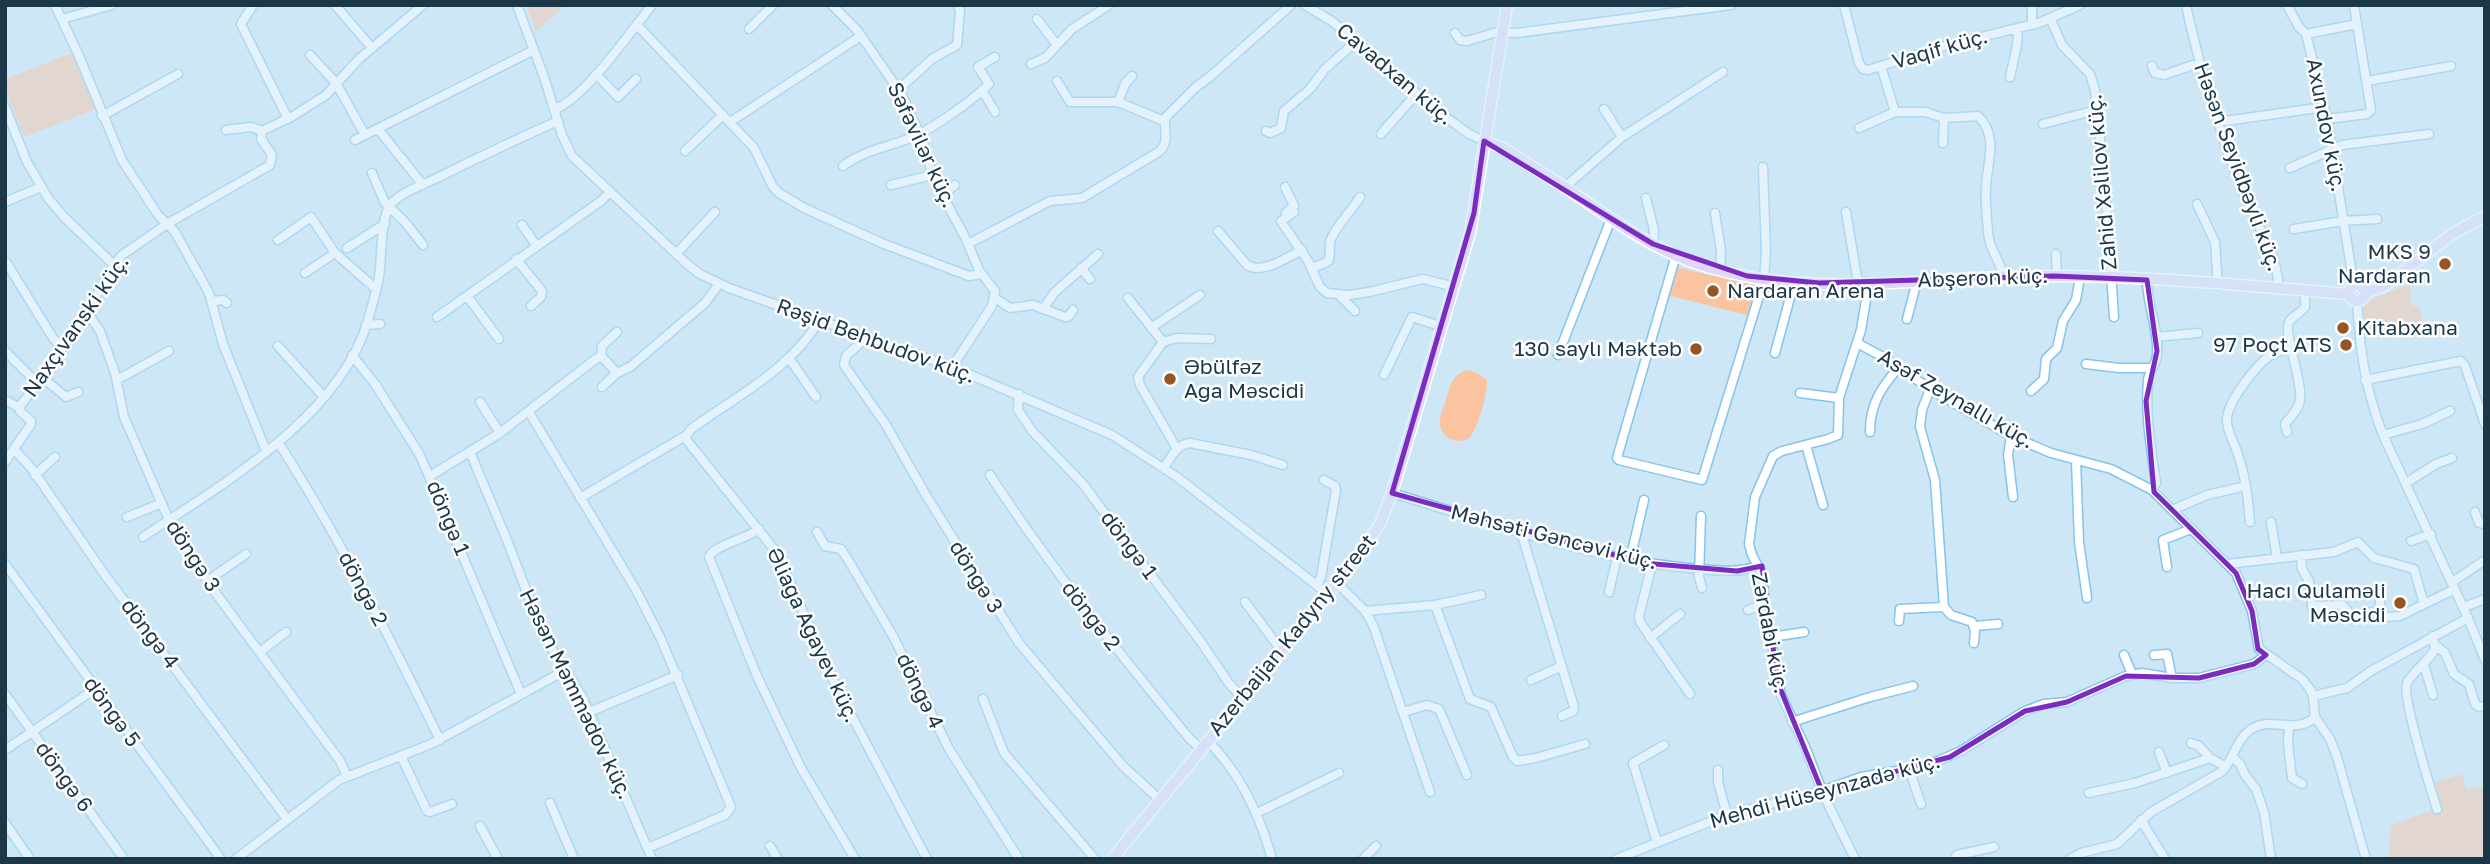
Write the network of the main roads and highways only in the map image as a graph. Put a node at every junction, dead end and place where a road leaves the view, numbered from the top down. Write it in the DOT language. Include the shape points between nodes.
graph roads {
  1 [pos="1507,5"];
  2 [pos="1484,142"];
  3 [pos="2485,216"];
  4 [pos="1112,859"];
  1 -- 2 [label="main road, Azerbaijan Kadyny street"];
  2 -- 3 [label="main road, Abşeron küç." via="1503,148 1675,255 1720,270 1794,283 2080,276 2356,294 2384,286"];
  2 -- 4 [label="main road, Azerbaijan Kadyny street" via="1472,225 1380,524"];
}
